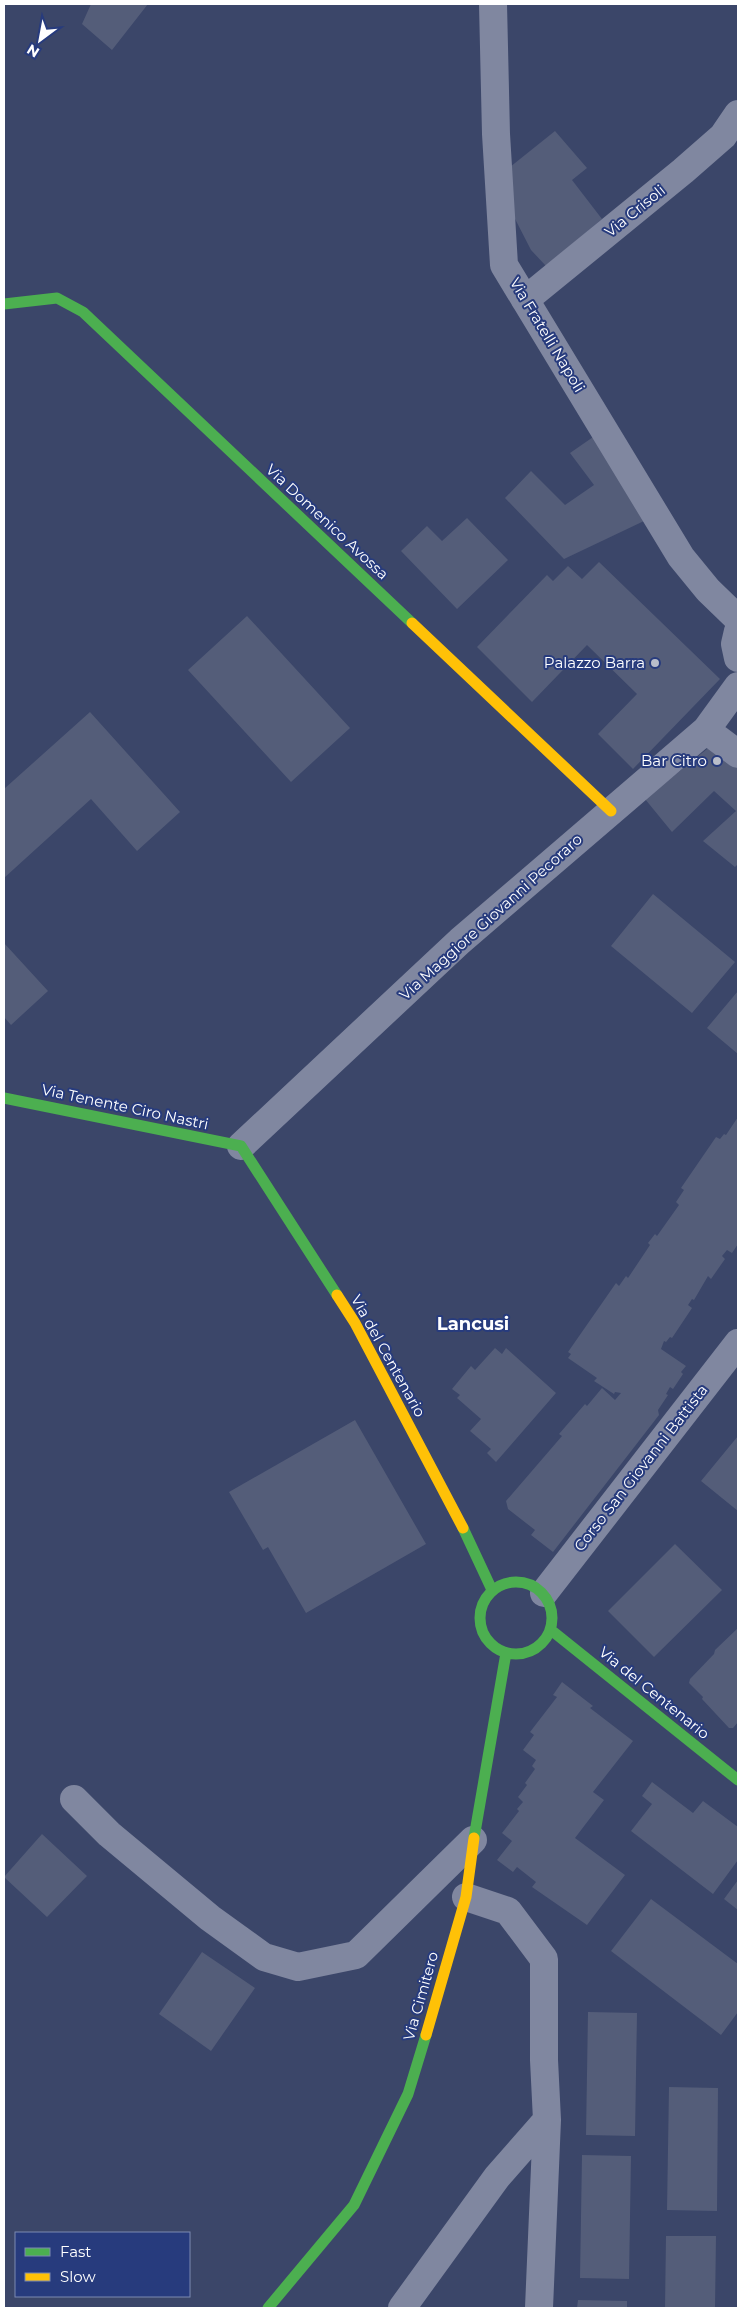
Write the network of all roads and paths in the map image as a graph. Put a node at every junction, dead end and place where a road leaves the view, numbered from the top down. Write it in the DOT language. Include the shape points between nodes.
graph roads {
  1 [pos="493,4"];
  2 [pos="738,114"];
  3 [pos="525,300"];
  4 [pos="4,304"];
  5 [pos="738,620"];
  6 [pos="738,631"];
  7 [pos="738,658"];
  8 [pos="738,686"];
  9 [pos="706,730"];
  10 [pos="738,754"];
  11 [pos="611,811"];
  12 [pos="4,1099"];
  13 [pos="241,1146"];
  14 [pos="738,1343"];
  15 [pos="492,1590"];
  16 [pos="544,1593"];
  17 [pos="551,1630"];
  18 [pos="506,1653"];
  19 [pos="738,1780"];
  20 [pos="74,1800"];
  21 [pos="473,1840"];
  22 [pos="466,1897"];
  23 [pos="547,2120"];
  24 [pos="268,2308"];
  25 [pos="402,2308"];
  26 [pos="539,2308"];
  1 -- 3 [label="street, Via Fratelli Napoli" via="504,265"];
  2 -- 3 [label="street, Via Crisoli" via="723,136 690,166"];
  3 -- 5 [label="street, Via Fratelli Napoli" via="681,557"];
  4 -- 11 [label="street, Via Domenico Avossa" via="56,298 83,312"];
  6 -- 7 [label="street"];
  8 -- 9 [label="street, Via Maggiore Giovanni Pecoraro"];
  9 -- 10 [label="street"];
  9 -- 11 [label="street, Via Maggiore Giovanni Pecoraro"];
  11 -- 13 [label="street, Via Maggiore Giovanni Pecoraro" via="460,941"];
  12 -- 13 [label="street, Via Tenente Ciro Nastri"];
  13 -- 15 [label="street, Via del Centenario" via="355,1323 450,1500"];
  14 -- 16 [label="street, Corso San Giovanni Battista"];
  15 -- 16 [label="street" via="513,1581 535,1586"];
  15 -- 18 [label="street" via="485,1598 480,1620 488,1640"];
  16 -- 17 [label="street" via="553,1611"];
  17 -- 18 [label="street" via="538,1648 517,1654"];
  17 -- 19 [label="street, Via del Centenario"];
  18 -- 21 [label="street, Via Cimitero"];
  20 -- 21 [label="street" via="109,1834 210,1918 264,1956 298,1967 356,1955"];
  21 -- 22 [label="street, Via Cimitero"];
  22 -- 23 [label="street" via="508,1911 544,1959"];
  22 -- 24 [label="street, Via Cimitero" via="408,2094 354,2205"];
  23 -- 25 [label="street" via="497,2177"];
  23 -- 26 [label="street"];
}
